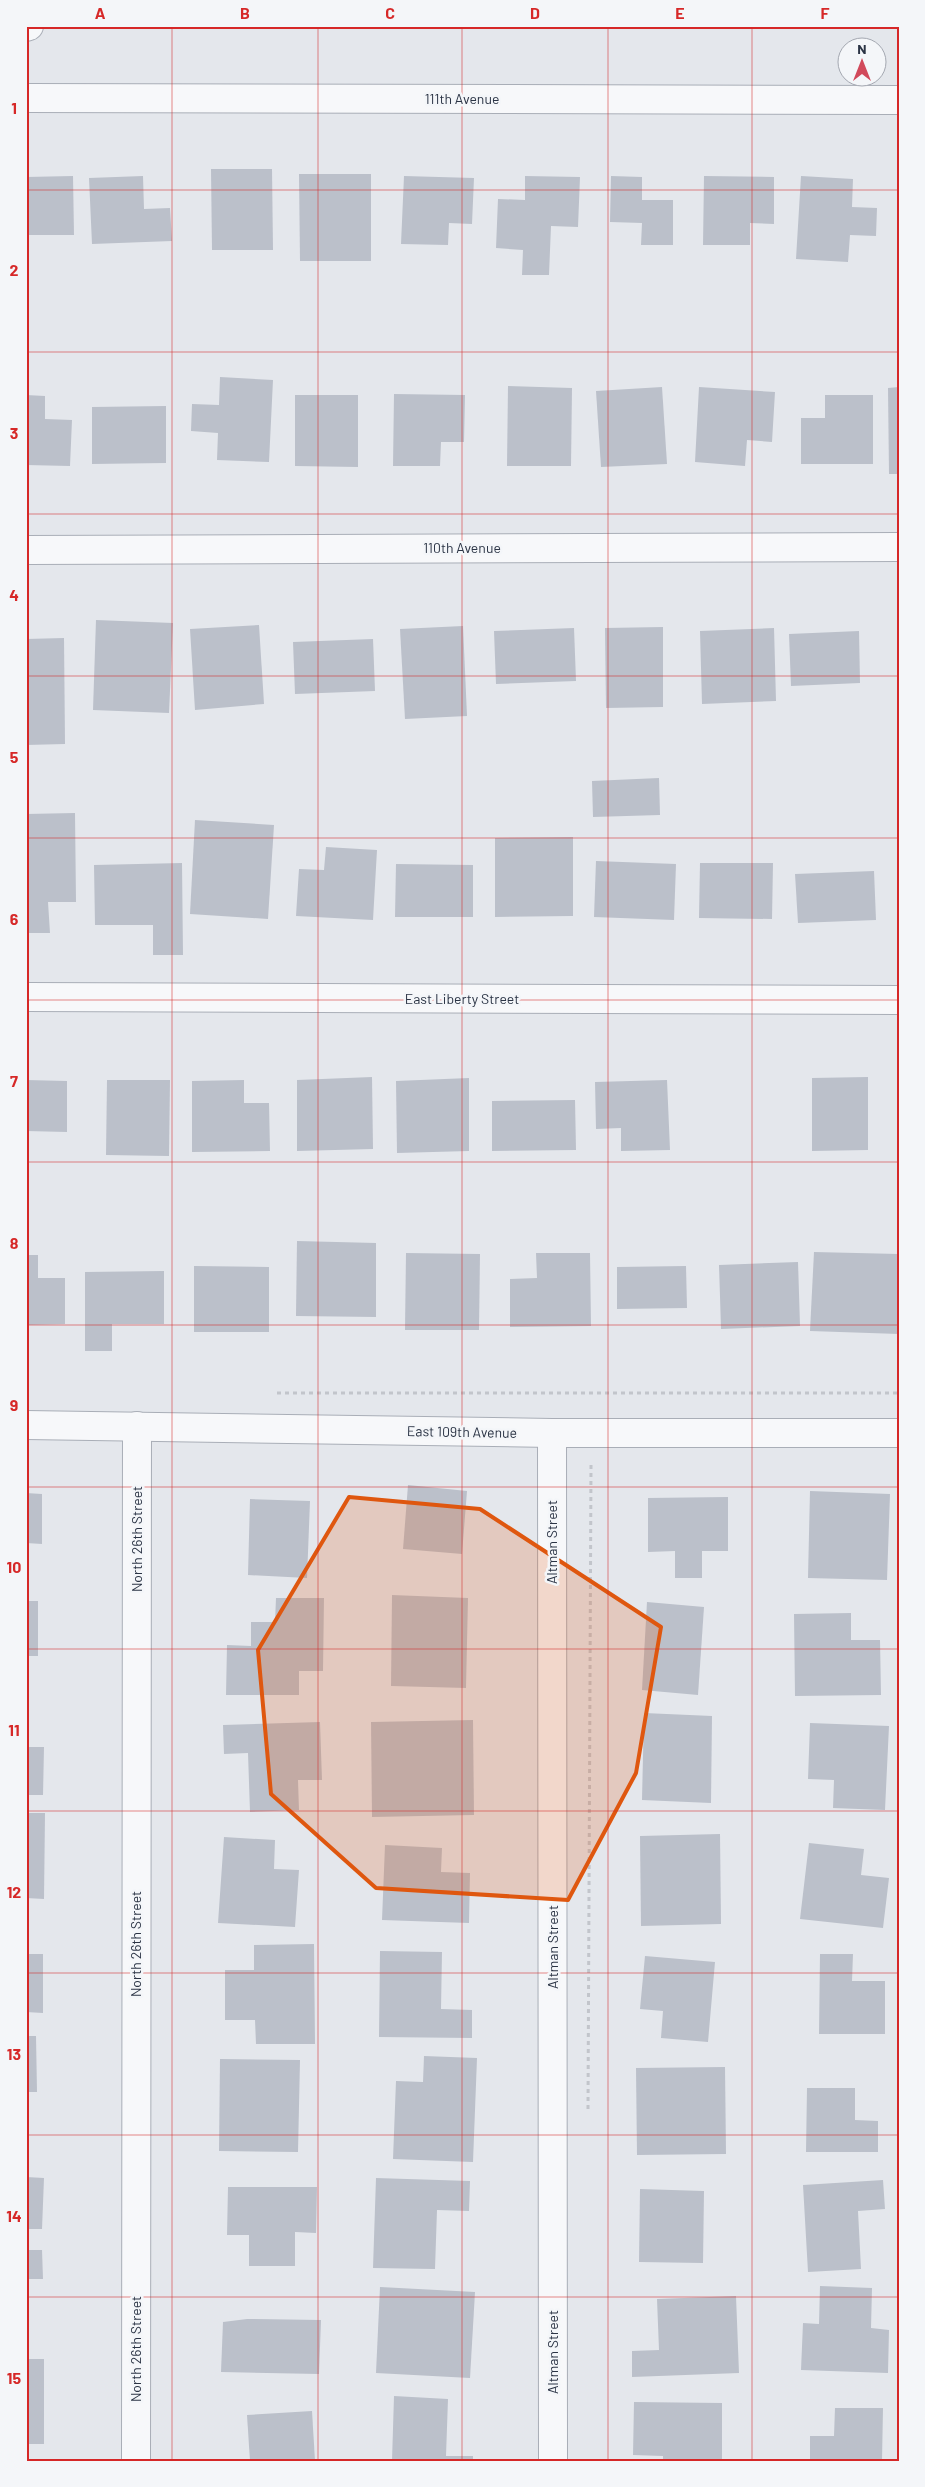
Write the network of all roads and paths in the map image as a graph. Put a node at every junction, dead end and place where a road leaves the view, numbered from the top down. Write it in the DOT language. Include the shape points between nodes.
graph roads {
  1 [pos="26,98"];
  2 [pos="899,100"];
  3 [pos="899,546"];
  4 [pos="26,550"];
  5 [pos="26,997"];
  6 [pos="899,1000"];
  7 [pos="899,1392"];
  8 [pos="274,1394"];
  9 [pos="26,1425"];
  10 [pos="137,1426"];
  11 [pos="552,1433"];
  12 [pos="899,1433"];
  13 [pos="596,1458"];
  14 [pos="588,2112"];
  15 [pos="136,2461"];
  16 [pos="553,2461"];
  1 -- 2 [label="street, 111th Avenue"];
  3 -- 4 [label="street, 110th Avenue"];
  5 -- 6 [label="street, East Liberty Street"];
  7 -- 8 [label="path"];
  9 -- 10 [label="street, East 109th Avenue"];
  10 -- 11 [label="street, East 109th Avenue"];
  10 -- 15 [label="street, North 26th Street"];
  11 -- 12 [label="street, East 109th Avenue"];
  11 -- 16 [label="street, Altman Street"];
  13 -- 14 [label="path" via="591,1464"];
}
